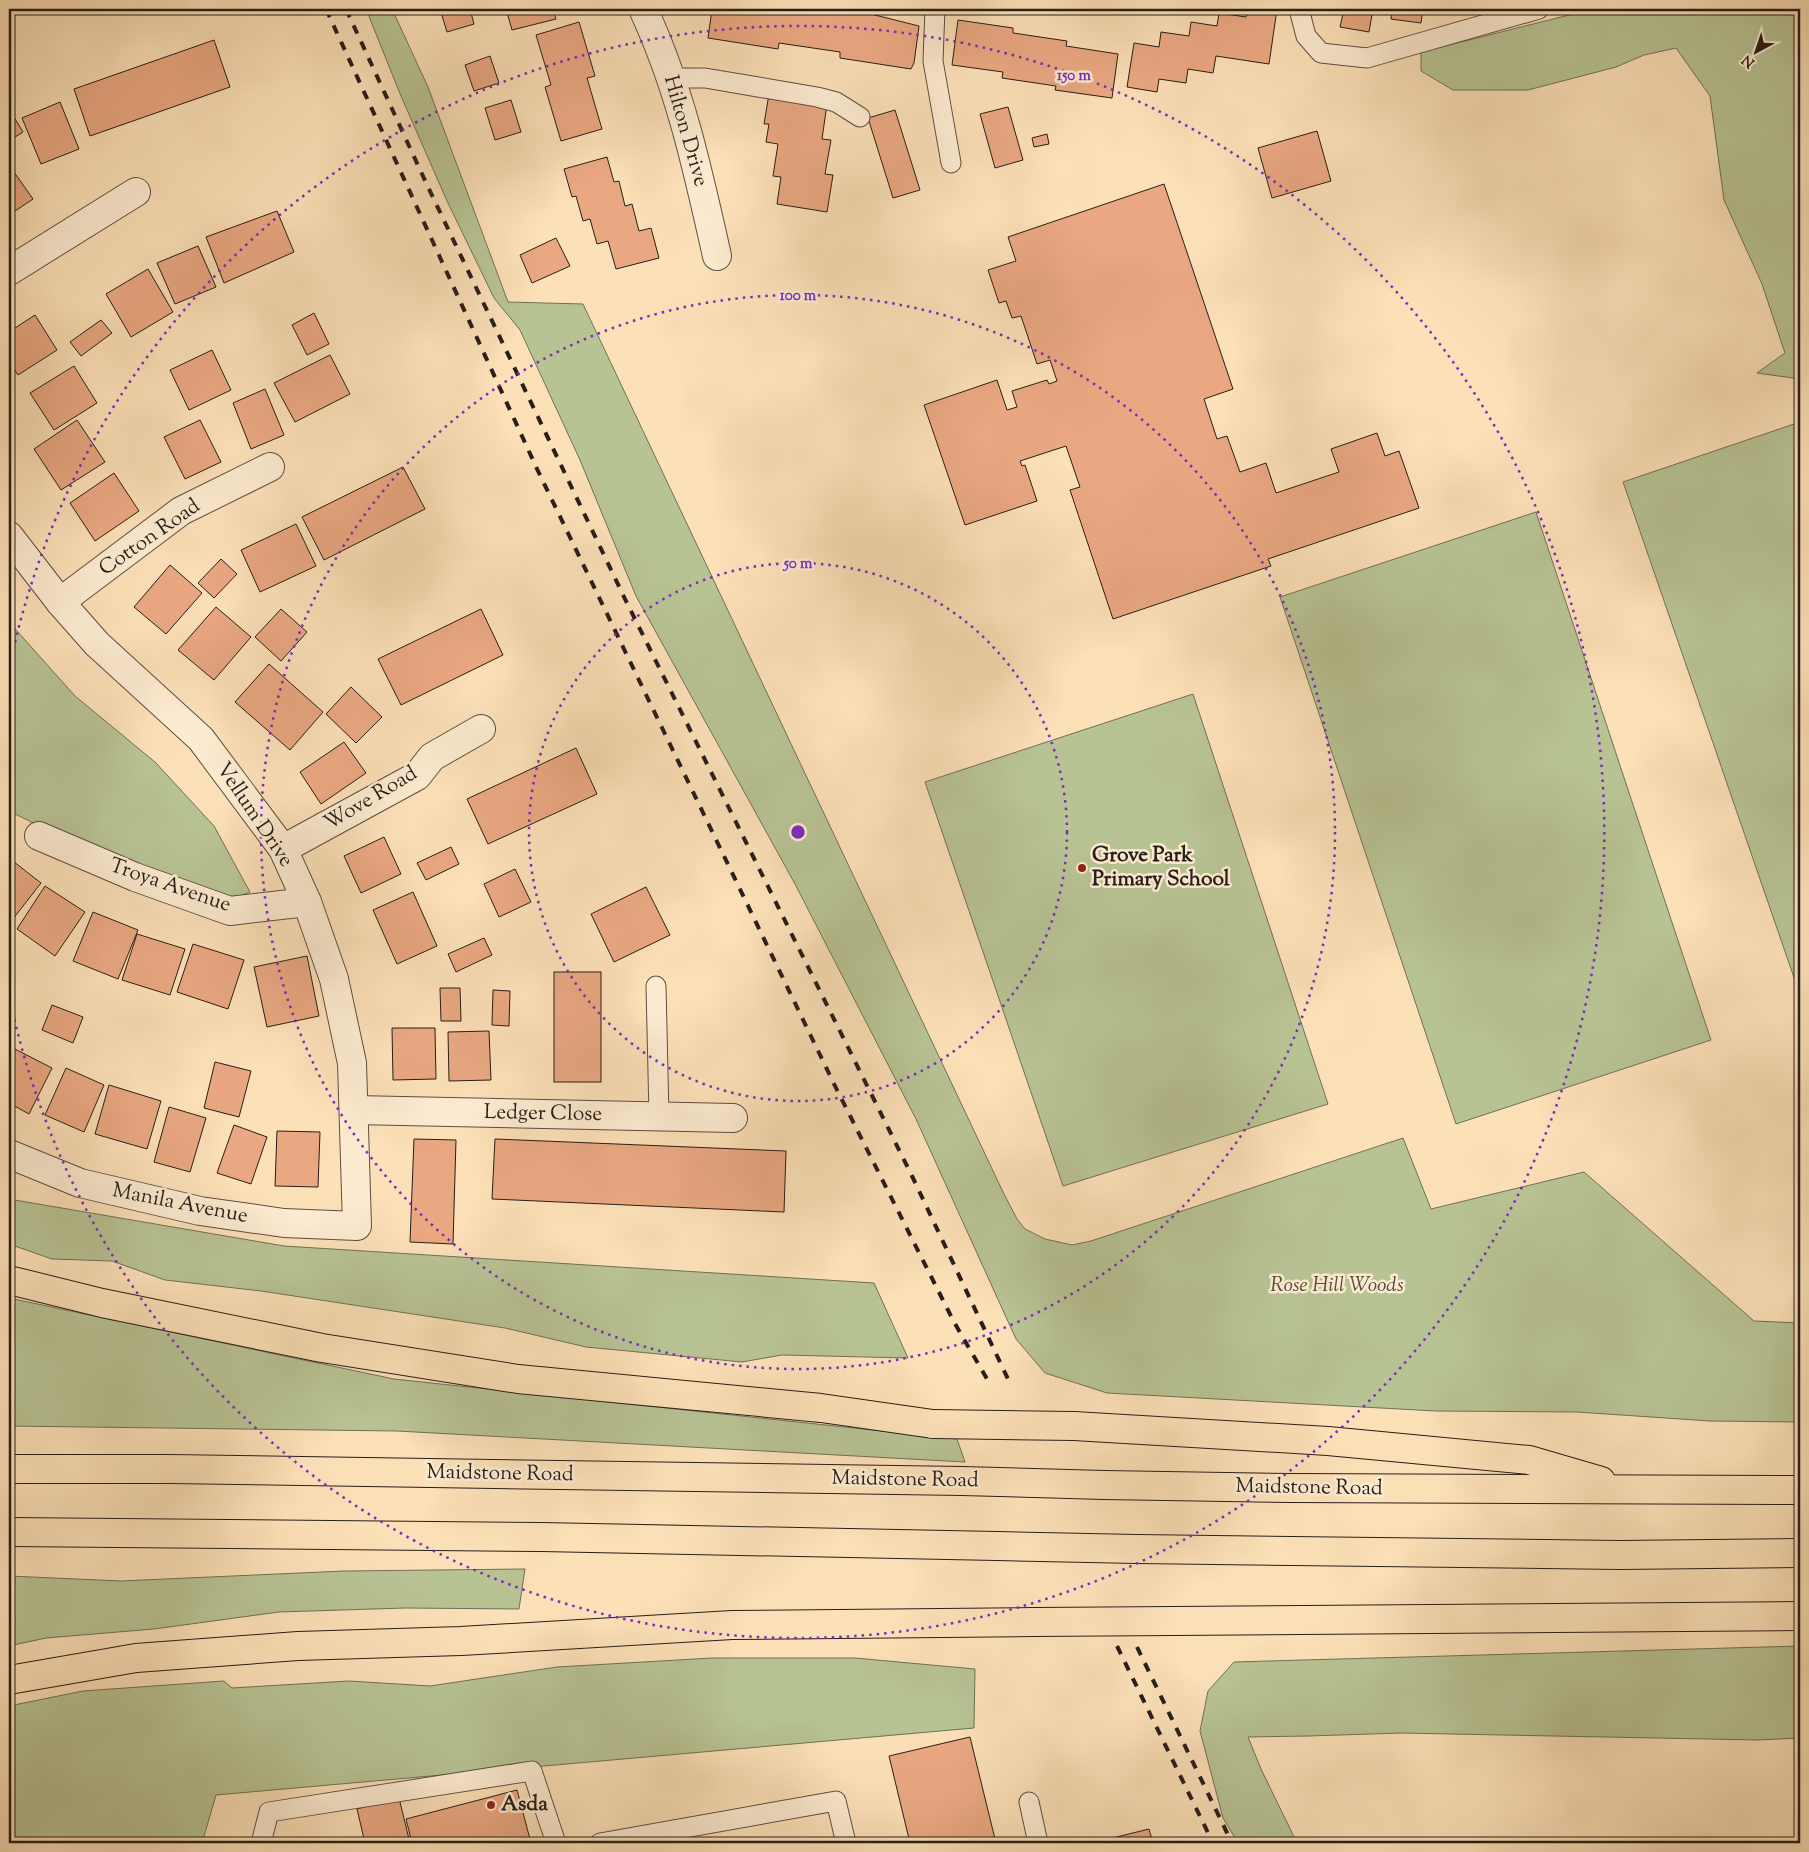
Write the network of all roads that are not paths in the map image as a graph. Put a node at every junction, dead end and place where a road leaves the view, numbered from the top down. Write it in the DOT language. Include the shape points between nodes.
graph roads {
  1 [pos="643,9"];
  2 [pos="935,9"];
  3 [pos="1299,9"];
  4 [pos="1539,9"];
  5 [pos="671,78"];
  6 [pos="860,117"];
  7 [pos="951,163"];
  8 [pos="136,192"];
  9 [pos="717,256"];
  10 [pos="9,271"];
  11 [pos="270,467"];
  12 [pos="9,536"];
  13 [pos="60,602"];
  14 [pos="481,729"];
  15 [pos="39,836"];
  16 [pos="283,849"];
  17 [pos="307,902"];
  18 [pos="656,986"];
  19 [pos="354,1110"];
  20 [pos="659,1116"];
  21 [pos="733,1118"];
  22 [pos="9,1154"];
  23 [pos="357,1226"];
  24 [pos="9,1280"];
  25 [pos="9,1468"];
  26 [pos="1634,1490"];
  27 [pos="1800,1490"];
  28 [pos="9,1532"];
  29 [pos="1800,1553"];
  30 [pos="1800,1616"];
  31 [pos="9,1680"];
  32 [pos="1029,1802"];
  33 [pos="262,1843"];
  34 [pos="556,1843"];
  35 [pos="600,1843"];
  36 [pos="846,1843"];
  37 [pos="1038,1843"];
  1 -- 5 [label="street, Hilton Drive"];
  2 -- 7 [label="lane" via="933,61"];
  3 -- 4 [label="lane" via="1306,36 1321,53 1366,58"];
  5 -- 6 [label="lane" via="705,78 817,97 836,102"];
  5 -- 9 [label="street, Hilton Drive" via="690,138"];
  8 -- 10 [label="street"];
  11 -- 13 [label="street, Cotton Road" via="181,511"];
  12 -- 13 [label="street, Vellum Drive"];
  13 -- 16 [label="street, Vellum Drive" via="97,644 201,740"];
  14 -- 16 [label="street, Wove Road" via="432,757 417,776"];
  15 -- 17 [label="street, Troya Avenue" via="135,877 230,910"];
  16 -- 17 [label="street, Vellum Drive"];
  17 -- 19 [label="street, Vellum Drive" via="334,979 352,1063"];
  18 -- 20 [label="lane"];
  19 -- 20 [label="street, Ledger Close"];
  19 -- 23 [label="street, Vellum Drive"];
  20 -- 21 [label="street, Ledger Close"];
  22 -- 23 [label="street, Manila Avenue" via="80,1183 200,1211 284,1222"];
  24 -- 26 [label="highway, bridge" via="102,1303 322,1348 508,1377 821,1408 933,1424 1074,1426 1328,1441 1529,1460"];
  25 -- 26 [label="highway, Maidstone Road, bridge" via="962,1481 1104,1486"];
  26 -- 27 [label="highway, Maidstone Road"];
  28 -- 29 [label="highway, bridge" via="541,1537 1137,1549"];
  30 -- 31 [label="highway, bridge" via="732,1625 460,1641 298,1646 136,1658"];
  32 -- 37 [label="lane"];
  33 -- 34 [label="lane" via="269,1812 532,1771"];
  35 -- 36 [label="lane" via="836,1801"];
}
